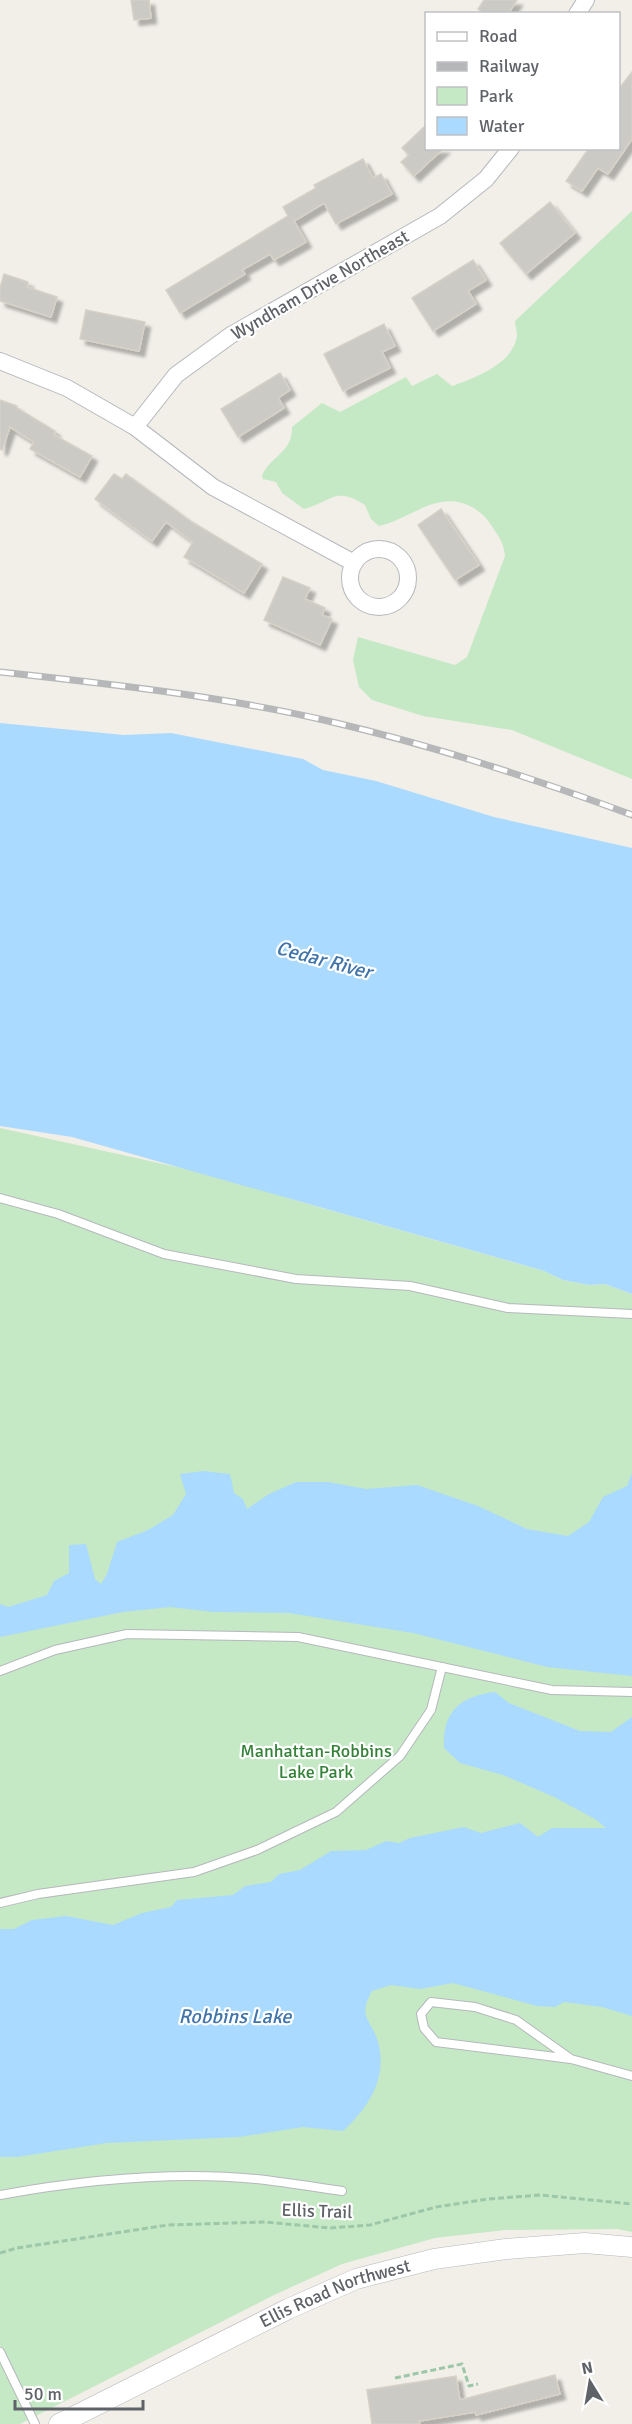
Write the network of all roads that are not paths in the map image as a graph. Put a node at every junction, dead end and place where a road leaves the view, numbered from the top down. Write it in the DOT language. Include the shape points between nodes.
graph roads {
  1 [pos="509,150"];
  2 [pos="0,361"];
  3 [pos="135,427"];
  4 [pos="354,562"];
  5 [pos="0,1198"];
  6 [pos="632,1314"];
  7 [pos="442,1667"];
  8 [pos="0,1671"];
  9 [pos="632,1692"];
  10 [pos="0,1903"];
  11 [pos="570,2059"];
  12 [pos="632,2076"];
  13 [pos="342,2191"];
  14 [pos="0,2195"];
  15 [pos="632,2247"];
  16 [pos="0,2352"];
  17 [pos="69,2422"];
  18 [pos="35,2424"];
  1 -- 3 [label="street, Wyndham Drive Northeast" via="486,179 440,216 231,335 176,375"];
  2 -- 3 [label="street" via="67,388"];
  3 -- 4 [label="street" via="213,487"];
  5 -- 6 [label="lane" via="58,1214 164,1254 296,1279 410,1286 508,1308"];
  7 -- 8 [label="lane" via="298,1637 127,1634 55,1650"];
  7 -- 9 [label="lane" via="552,1690"];
  7 -- 10 [label="lane" via="431,1710 400,1756 336,1812 257,1851 194,1872"];
  11 -- 11 [label="lane" via="436,2042 424,2028 421,2014 431,2002 475,2007 516,2020"];
  11 -- 12 [label="lane"];
  13 -- 14 [label="lane" via="255,2179 171,2176 51,2186"];
  15 -- 17 [label="street, Ellis Road Northwest" via="585,2243 506,2249 434,2259 356,2279 288,2309"];
  16 -- 18 [label="lane"];
}
